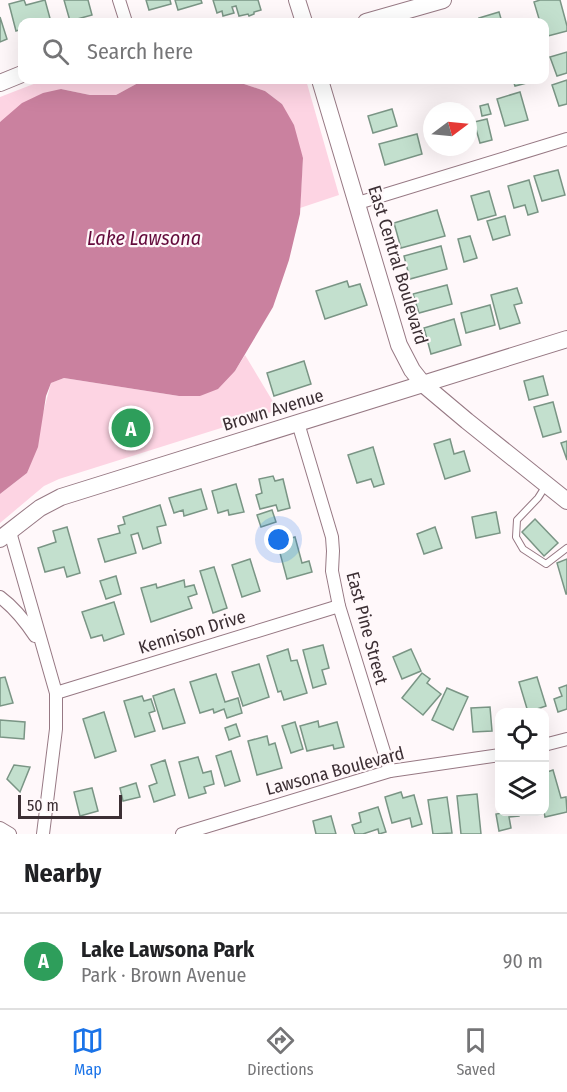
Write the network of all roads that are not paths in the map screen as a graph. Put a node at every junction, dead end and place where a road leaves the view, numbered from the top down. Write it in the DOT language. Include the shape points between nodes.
graph roads {
  1 [pos="119,0"];
  2 [pos="297,0"];
  3 [pos="443,0"];
  4 [pos="125,18"];
  5 [pos="303,18"];
  6 [pos="380,18"];
  7 [pos="18,76"];
  8 [pos="0,83"];
  9 [pos="322,84"];
  10 [pos="567,139"];
  11 [pos="358,203"];
  12 [pos="567,339"];
  13 [pos="423,384"];
  14 [pos="298,423"];
  15 [pos="547,485"];
  16 [pos="567,501"];
  17 [pos="5,536"];
  18 [pos="567,548"];
  19 [pos="0,597"];
  20 [pos="339,606"];
  21 [pos="43,650"];
  22 [pos="56,693"];
  23 [pos="567,739"];
  24 [pos="549,744"];
  25 [pos="495,756"];
  26 [pos="390,771"];
  27 [pos="0,828"];
  28 [pos="214,829"];
  29 [pos="9,834"];
  30 [pos="43,834"];
  31 [pos="182,834"];
  1 -- 4 [label="street"];
  2 -- 5 [label="street"];
  3 -- 6 [label="street"];
  7 -- 8 [label="street"];
  9 -- 11 [label="street, East Central Boulevard"];
  10 -- 11 [label="street"];
  11 -- 13 [label="street, East Central Boulevard" via="399,345"];
  12 -- 13 [label="street, Brown Avenue"];
  13 -- 14 [label="street, Brown Avenue"];
  13 -- 15 [label="street, East Central Boulevard"];
  14 -- 17 [label="street, Brown Avenue" via="61,497"];
  14 -- 20 [label="street, East Pine Street" via="332,537 332,570"];
  15 -- 16 [label="street, East Central Boulevard"];
  15 -- 18 [label="lane" via="518,520 516,537 523,549 546,564"];
  17 -- 21 [label="street"];
  19 -- 21 [label="street" via="25,621"];
  20 -- 22 [label="street, Kennison Drive"];
  20 -- 26 [label="street, East Pine Street"];
  21 -- 22 [label="street"];
  22 -- 30 [label="street" via="56,729"];
  23 -- 24 [label="street"];
  25 -- 26 [label="street, Lawsona Boulevard"];
  26 -- 28 [label="street, Lawsona Boulevard"];
  27 -- 29 [label="street"];
  28 -- 31 [label="street, Lawsona Boulevard"];
}
